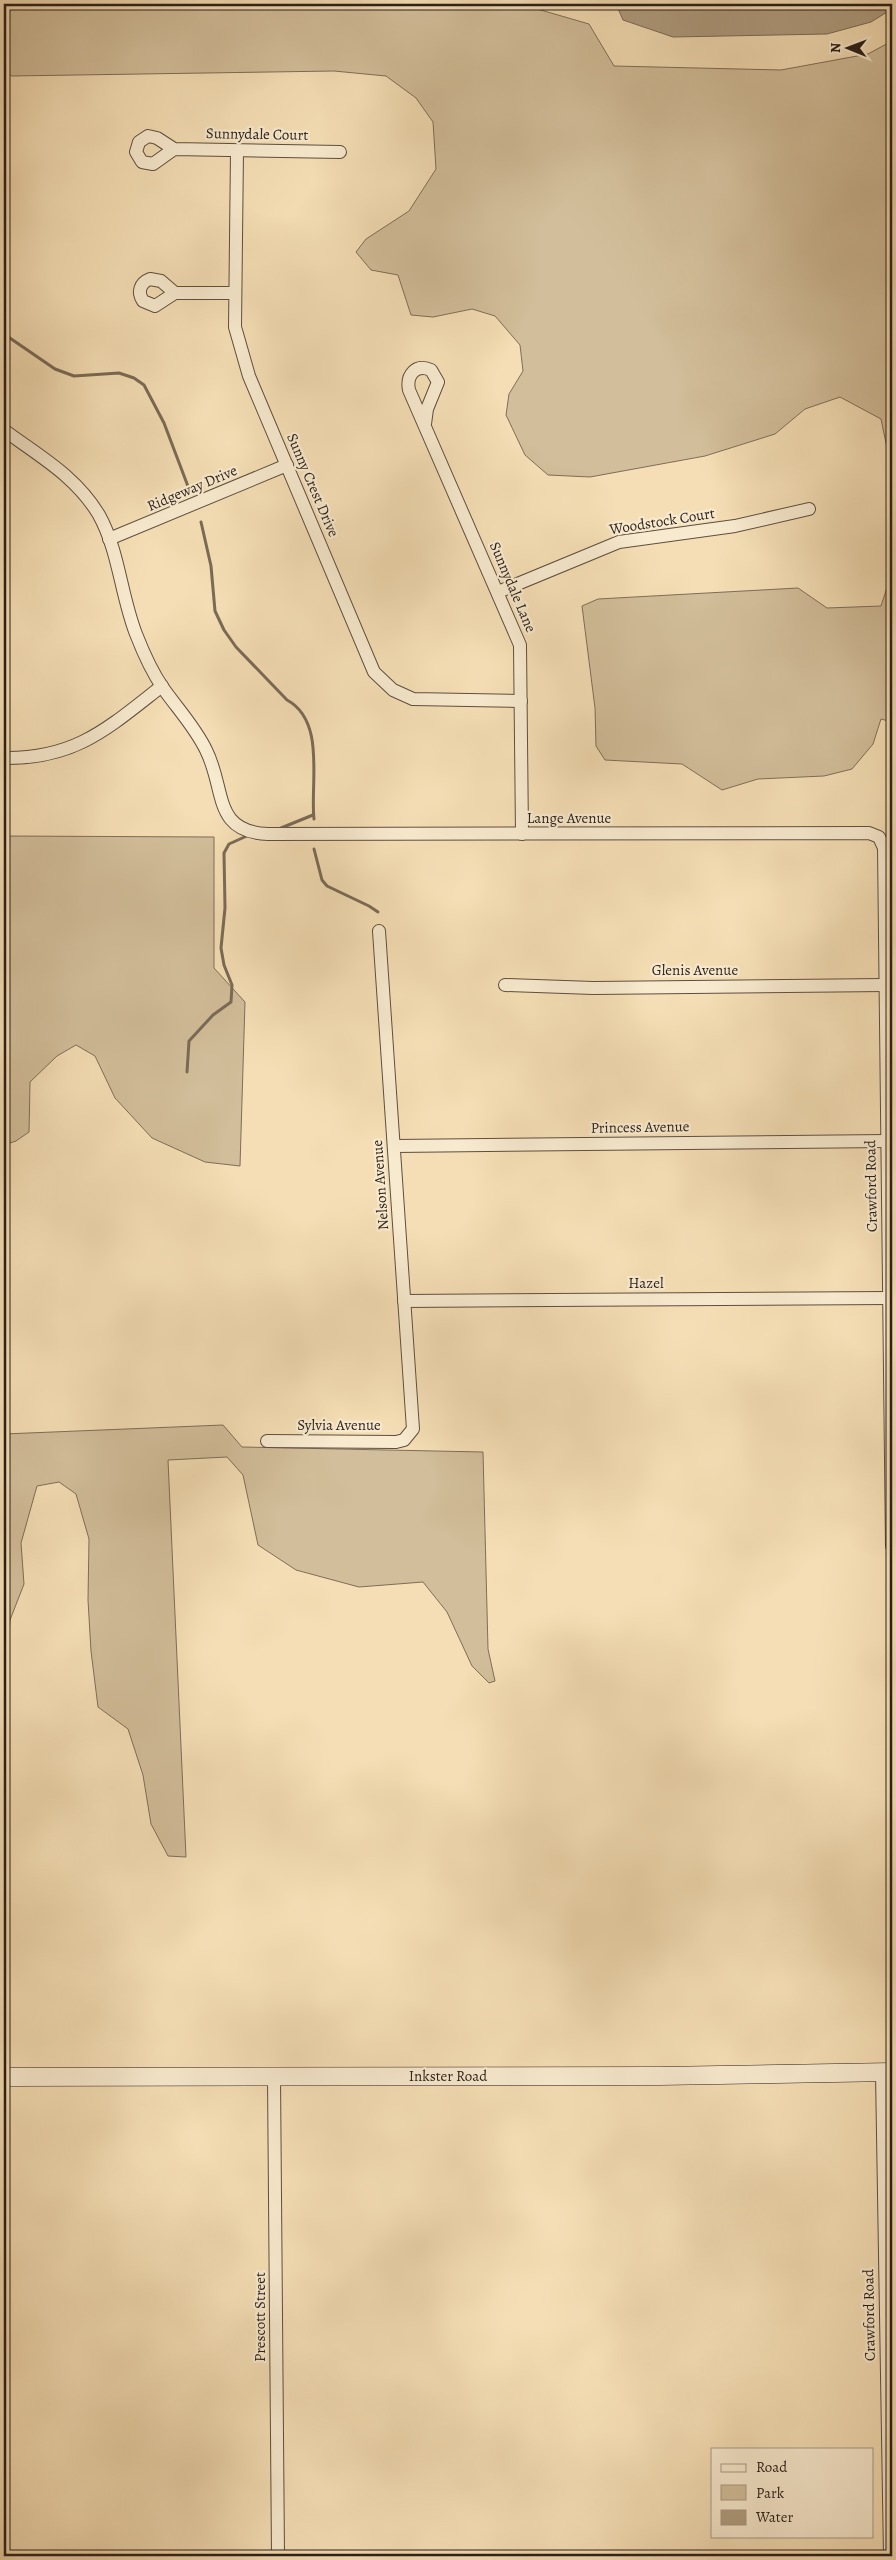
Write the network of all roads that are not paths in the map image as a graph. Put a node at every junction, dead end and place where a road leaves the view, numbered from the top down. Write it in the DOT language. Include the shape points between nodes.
graph roads {
  1 [pos="174,150"];
  2 [pos="237,151"];
  3 [pos="340,152"];
  4 [pos="175,292"];
  5 [pos="235,293"];
  6 [pos="425,424"];
  7 [pos="4,430"];
  8 [pos="287,465"];
  9 [pos="809,509"];
  10 [pos="109,539"];
  11 [pos="498,592"];
  12 [pos="162,686"];
  13 [pos="522,701"];
  14 [pos="4,758"];
  15 [pos="869,833"];
  16 [pos="522,834"];
  17 [pos="888,903"];
  18 [pos="888,921"];
  19 [pos="379,932"];
  20 [pos="505,985"];
  21 [pos="885,985"];
  22 [pos="886,1141"];
  23 [pos="395,1146"];
  24 [pos="889,1298"];
  25 [pos="404,1301"];
  26 [pos="409,1436"];
  27 [pos="267,1441"];
  28 [pos="892,1546"];
  29 [pos="887,2072"];
  30 [pos="4,2077"];
  31 [pos="274,2077"];
  32 [pos="278,2556"];
  33 [pos="890,2556"];
  1 -- 2 [label="street, Sunnydale Court"];
  2 -- 3 [label="street, Sunnydale Court"];
  2 -- 5 [label="street, Sunny Crest Drive"];
  4 -- 5 [label="street"];
  5 -- 8 [label="street, Sunny Crest Drive" via="235,327 240,349"];
  6 -- 11 [label="street, Sunnydale Lane"];
  7 -- 10 [label="street, Lange Avenue" via="83,490"];
  8 -- 10 [label="street, Ridgeway Drive"];
  8 -- 13 [label="street, Sunny Crest Drive" via="372,667 383,683 402,696 420,700"];
  9 -- 11 [label="street, Woodstock Court" via="735,526 619,542"];
  10 -- 12 [label="street, Lange Avenue" via="136,634"];
  11 -- 13 [label="street, Sunnydale Lane" via="520,645"];
  12 -- 14 [label="street" via="94,737 74,747 44,756"];
  12 -- 16 [label="street, Lange Avenue" via="204,744 216,771 228,817 243,831 268,834"];
  13 -- 16 [label="street, Sunnydale Lane"];
  15 -- 16 [label="street, Lange Avenue"];
  15 -- 17 [label="street, Crawford Road" via="879,837 884,848"];
  17 -- 18 [label="street, Crawford Road"];
  18 -- 21 [label="street, Crawford Road"];
  19 -- 23 [label="street, Nelson Avenue"];
  20 -- 21 [label="street, Glenis Avenue" via="593,988"];
  21 -- 22 [label="street, Crawford Road"];
  22 -- 23 [label="street, Princess Avenue"];
  22 -- 24 [label="street, Crawford Road"];
  23 -- 25 [label="street, Nelson Avenue"];
  24 -- 25 [label="street, Hazel"];
  24 -- 28 [label="street, Crawford Road"];
  25 -- 26 [label="street, Nelson Avenue" via="414,1420"];
  26 -- 27 [label="street, Sylvia Avenue" via="396,1442"];
  29 -- 31 [label="street, Inkster Road"];
  29 -- 33 [label="street, Crawford Road"];
  30 -- 31 [label="street, Inkster Road"];
  31 -- 32 [label="street, Prescott Street"];
}
